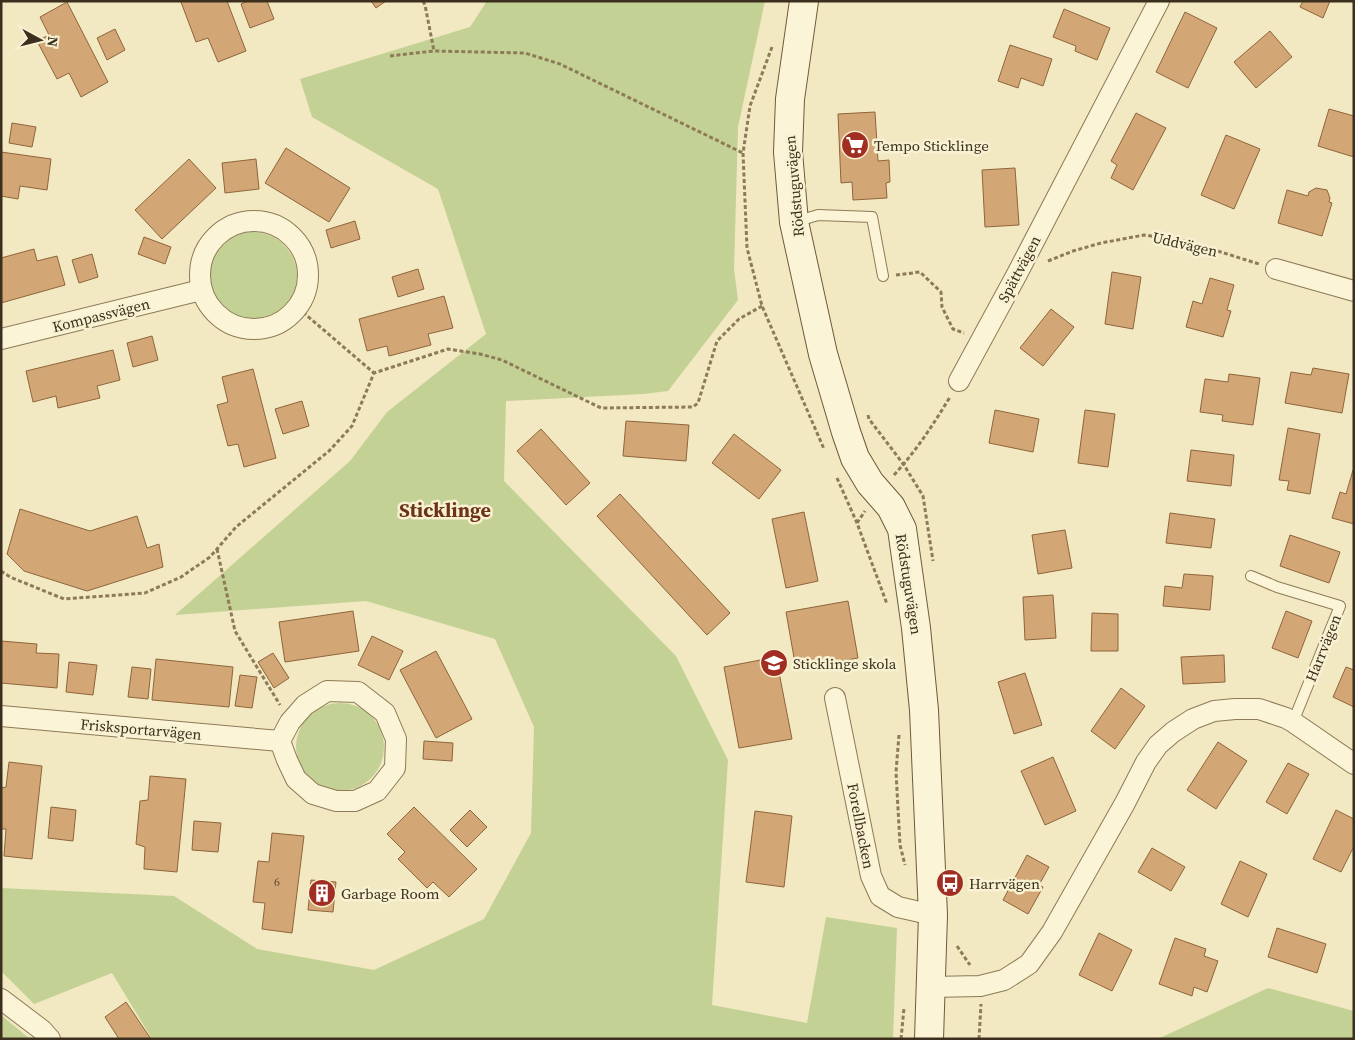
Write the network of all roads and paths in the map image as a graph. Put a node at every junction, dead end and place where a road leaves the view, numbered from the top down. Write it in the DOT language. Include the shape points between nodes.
graph roads {
  1 [pos="423,1"];
  2 [pos="804,1"];
  3 [pos="1159,1"];
  4 [pos="772,45"];
  5 [pos="434,51"];
  6 [pos="390,56"];
  7 [pos="743,152"];
  8 [pos="794,222"];
  9 [pos="1276,269"];
  10 [pos="1017,274"];
  11 [pos="883,276"];
  12 [pos="200,290"];
  13 [pos="1354,291"];
  14 [pos="762,306"];
  15 [pos="298,308"];
  16 [pos="1,340"];
  17 [pos="982,340"];
  18 [pos="374,373"];
  19 [pos="959,381"];
  20 [pos="825,451"];
  21 [pos="837,478"];
  22 [pos="879,493"];
  23 [pos="856,523"];
  24 [pos="217,549"];
  25 [pos="1,571"];
  26 [pos="1252,576"];
  27 [pos="887,605"];
  28 [pos="835,698"];
  29 [pos="1,716"];
  30 [pos="290,722"];
  31 [pos="1294,722"];
  32 [pos="900,728"];
  33 [pos="280,742"];
  34 [pos="1354,764"];
  35 [pos="906,869"];
  36 [pos="933,915"];
  37 [pos="931,987"];
  38 [pos="1,999"];
  39 [pos="904,1004"];
  40 [pos="50,1039"];
  41 [pos="901,1039"];
  42 [pos="929,1039"];
  1 -- 5 [label="path"];
  2 -- 8 [label="street, Rödstuguvägen" via="788,134"];
  3 -- 10 [label="street, Spättvägen"];
  4 -- 7 [label="path" via="750,106"];
  5 -- 6 [label="path"];
  5 -- 7 [label="path" via="525,53 560,64"];
  7 -- 14 [label="path" via="747,248"];
  8 -- 11 [label="lane" via="818,215 872,217"];
  8 -- 22 [label="street, Rödstuguvägen" via="823,354 846,432 855,458"];
  9 -- 10 [label="path, Uddvägen" via="1186,242 1144,235 1073,251"];
  9 -- 13 [label="street"];
  10 -- 17 [label="street, Spättvägen"];
  11 -- 17 [label="path" via="920,272 941,292 942,307 953,329"];
  12 -- 15 [label="street" via="208,306 237,328 255,330 272,327"];
  12 -- 15 [label="street" via="199,271 203,253 214,237 229,226 248,220 266,222 284,229 297,242 306,259 308,278"];
  12 -- 16 [label="street, Kompassvägen"];
  14 -- 18 [label="path" via="739,319 717,342 698,403 693,407 601,408 502,360 448,349"];
  14 -- 20 [label="path"];
  15 -- 18 [label="path"];
  17 -- 19 [label="street, Spättvägen"];
  18 -- 24 [label="path" via="352,426 329,451 236,527"];
  19 -- 22 [label="path" via="927,435"];
  21 -- 23 [label="path"];
  22 -- 23 [label="path"];
  22 -- 36 [label="street, Rödstuguvägen" via="891,507 902,529 916,628 924,710"];
  23 -- 27 [label="path"];
  24 -- 25 [label="path" via="181,577 145,593 64,599"];
  24 -- 30 [label="path" via="235,631"];
  26 -- 31 [label="lane, Harrvägen" via="1340,606"];
  28 -- 36 [label="street, Forellbacken" via="871,876 880,896 898,907"];
  29 -- 33 [label="street, Frisksportarvägen"];
  30 -- 33 [label="street"];
  30 -- 33 [label="street" via="304,705 327,692 358,692 385,713 396,739 395,768 377,791 355,801 336,801 313,794 296,779"];
  31 -- 34 [label="street"];
  31 -- 37 [label="street" via="1259,710 1235,709 1214,711 1173,732 1158,744 1146,762 1052,932 1029,964 1004,980 980,986"];
  32 -- 35 [label="path" via="896,772 900,845"];
  36 -- 37 [label="street, Rödstuguvägen"];
  37 -- 42 [label="street, Rödstuguvägen"];
  38 -- 40 [label="street"];
  39 -- 41 [label="path"];
}
